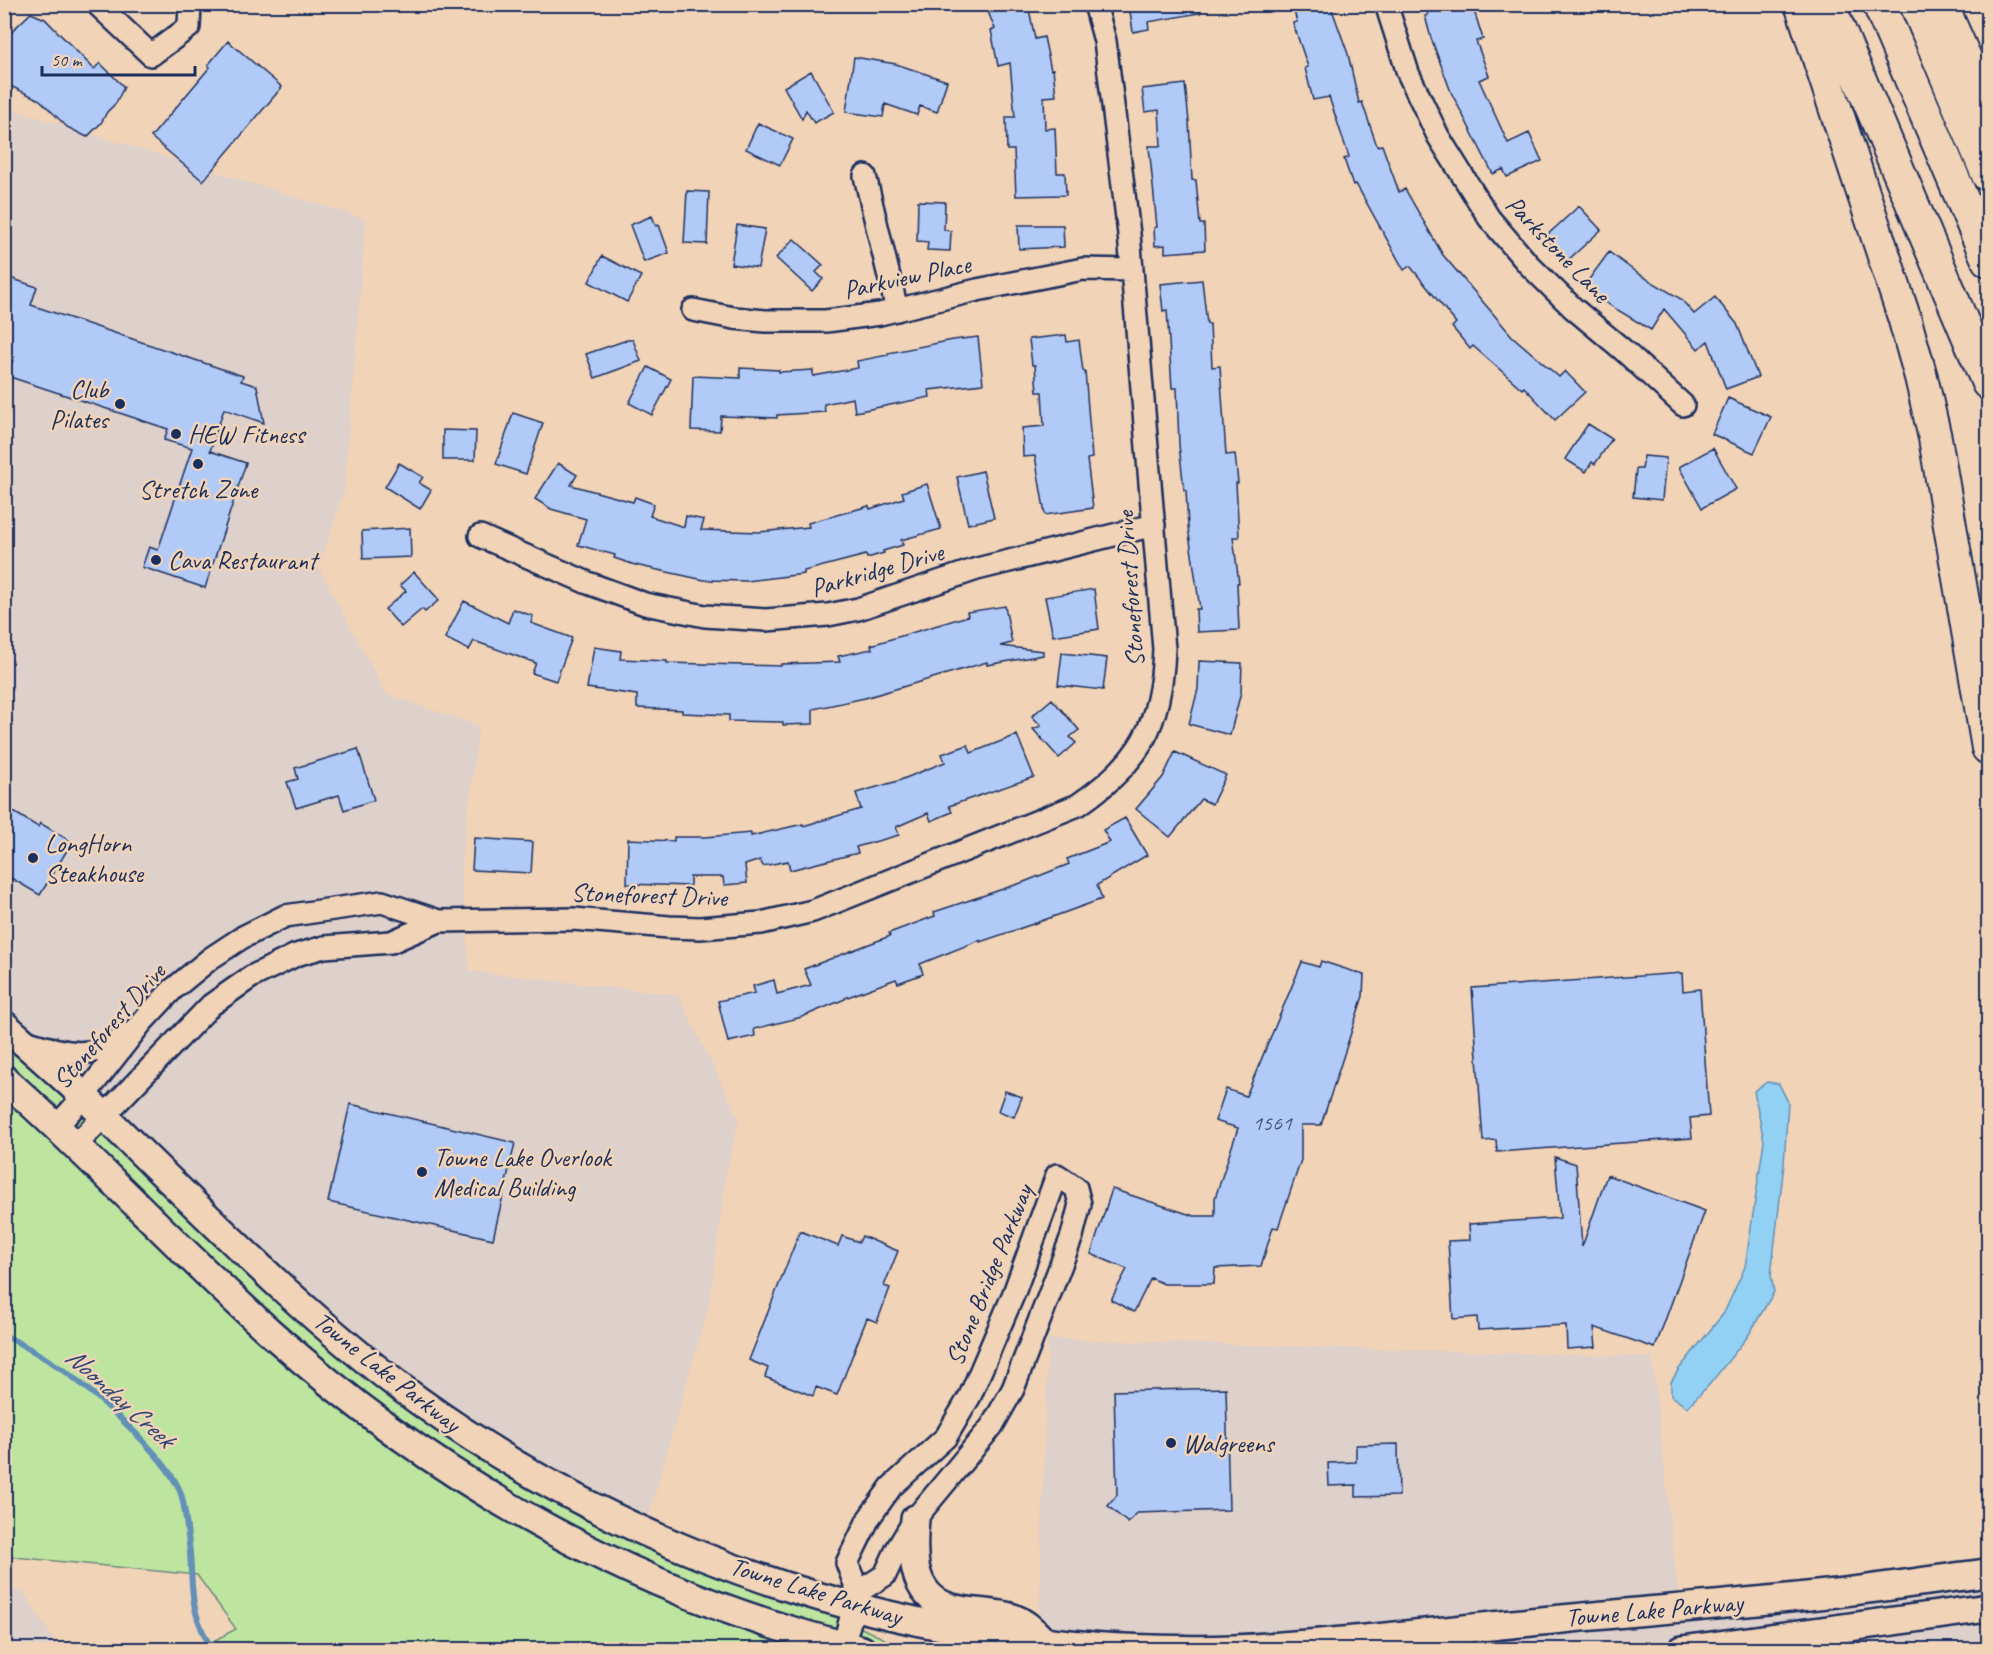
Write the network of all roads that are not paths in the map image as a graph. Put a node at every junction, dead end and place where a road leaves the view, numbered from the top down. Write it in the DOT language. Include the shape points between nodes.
graph roads {
  1 [pos="97,4"];
  2 [pos="190,4"];
  3 [pos="1095,4"];
  4 [pos="1386,4"];
  5 [pos="1801,4"];
  6 [pos="1828,4"];
  7 [pos="1879,4"];
  8 [pos="1916,4"];
  9 [pos="1941,4"];
  10 [pos="1989,110"];
  11 [pos="1989,175"];
  12 [pos="865,176"];
  13 [pos="1989,260"];
  14 [pos="1132,270"];
  15 [pos="693,310"];
  16 [pos="897,310"];
  17 [pos="1989,383"];
  18 [pos="1683,405"];
  19 [pos="1154,525"];
  20 [pos="480,536"];
  21 [pos="1989,748"];
  22 [pos="439,921"];
  23 [pos="142,1022"];
  24 [pos="13,1032"];
  25 [pos="4,1079"];
  26 [pos="94,1106"];
  27 [pos="57,1126"];
  28 [pos="76,1145"];
  29 [pos="915,1519"];
  30 [pos="1989,1573"];
  31 [pos="857,1600"];
  32 [pos="1989,1608"];
  33 [pos="1043,1641"];
  34 [pos="849,1648"];
  35 [pos="1682,1650"];
  1 -- 2 [label="street" via="151,55 189,27"];
  3 -- 14 [label="street, Stoneforest Drive" via="1105,41"];
  4 -- 18 [label="street, Parkstone Lane" via="1408,73 1438,136 1489,218 1573,308"];
  5 -- 21 [label="highway" via="1921,377"];
  6 -- 17 [label="highway"];
  7 -- 13 [label="highway"];
  8 -- 11 [label="highway"];
  9 -- 10 [label="highway"];
  12 -- 16 [label="street"];
  14 -- 16 [label="street, Parkview Place" via="1083,269"];
  14 -- 19 [label="street, Stoneforest Drive"];
  15 -- 16 [label="street, Parkview Place" via="734,318 795,322"];
  19 -- 20 [label="street, Parkridge Drive" via="977,569 858,609 766,620 705,616 645,604 588,584"];
  19 -- 22 [label="street, Stoneforest Drive" via="1164,649 1163,683 1156,713 1126,766 1078,805 813,911 760,923 700,928 573,919"];
  22 -- 23 [label="street, Stoneforest Drive" via="382,902 285,916 211,958 172,990"];
  22 -- 26 [label="street, Stoneforest Drive" via="391,942 324,947 296,955 251,977 211,1005"];
  23 -- 24 [label="street" via="123,1038 88,1053 54,1051"];
  23 -- 26 [label="street, Stoneforest Drive"];
  24 -- 26 [label="main road, Towne Lake Parkway"];
  25 -- 27 [label="main road, Towne Lake Parkway"];
  26 -- 27 [label="street, Stoneforest Drive"];
  26 -- 28 [label="street, Stoneforest Drive"];
  26 -- 31 [label="main road, Towne Lake Parkway" via="350,1348 479,1442 585,1504 705,1557 808,1593"];
  27 -- 28 [label="main road, Towne Lake Parkway"];
  28 -- 34 [label="main road, Towne Lake Parkway" via="269,1332 339,1391 435,1462 557,1534 625,1567 722,1606"];
  29 -- 31 [label="street, Stone Bridge Parkway" via="885,1575"];
  29 -- 31 [label="street, Stone Bridge Parkway" via="992,1426 1013,1389 1072,1236 1080,1204 1076,1188 1057,1175 1014,1293 970,1396 946,1437 891,1487 847,1563"];
  29 -- 33 [label="main road" via="916,1575 930,1597 948,1607 1013,1618"];
  30 -- 33 [label="main road, Towne Lake Parkway" via="1803,1596 1262,1648 1117,1648"];
  31 -- 33 [label="main road, Towne Lake Parkway" via="972,1632"];
  31 -- 34 [label="street"];
  32 -- 35 [label="main road, Towne Lake Parkway"];
}
